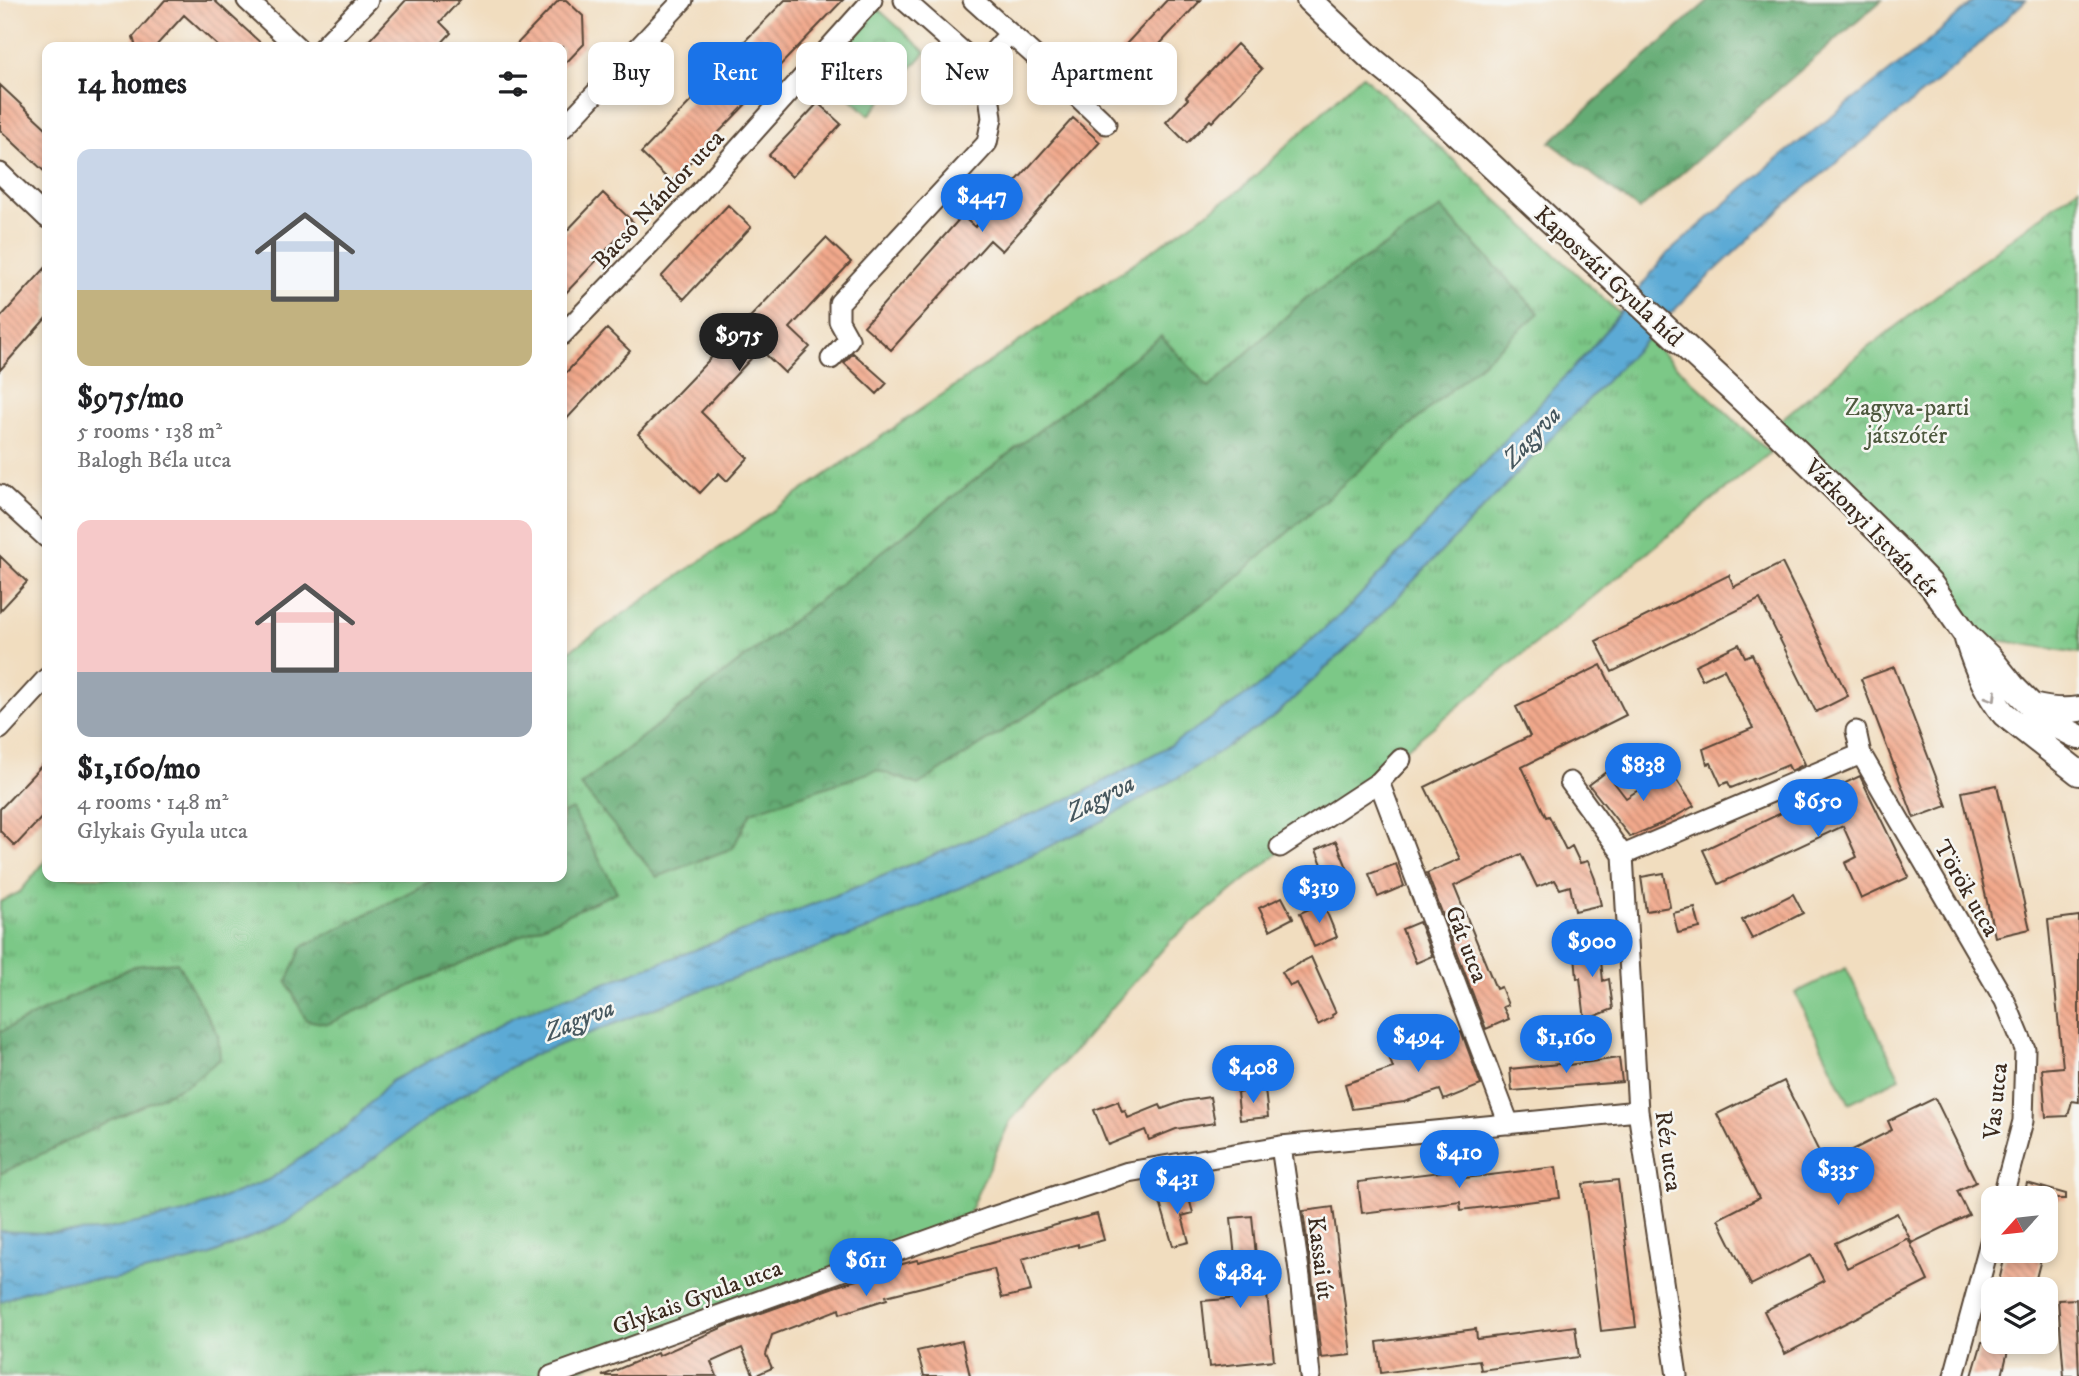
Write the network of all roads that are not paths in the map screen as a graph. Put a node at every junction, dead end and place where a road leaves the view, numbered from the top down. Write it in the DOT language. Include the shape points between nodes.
graph roads {
  1 [pos="247,0"];
  2 [pos="368,0"];
  3 [pos="682,0"];
  4 [pos="872,0"];
  5 [pos="904,0"];
  6 [pos="973,0"];
  7 [pos="1309,0"];
  8 [pos="1010,33"];
  9 [pos="292,42"];
  10 [pos="328,42"];
  11 [pos="952,42"];
  12 [pos="1002,42"];
  13 [pos="990,105"];
  14 [pos="567,124"];
  15 [pos="1106,124"];
  16 [pos="0,173"];
  17 [pos="42,213"];
  18 [pos="567,330"];
  19 [pos="831,359"];
  20 [pos="1768,424"];
  21 [pos="0,495"];
  22 [pos="42,533"];
  23 [pos="1966,635"];
  24 [pos="42,683"];
  25 [pos="2031,706"];
  26 [pos="2079,709"];
  27 [pos="0,729"];
  28 [pos="1856,731"];
  29 [pos="2079,737"];
  30 [pos="1861,754"];
  31 [pos="1401,760"];
  32 [pos="2079,773"];
  33 [pos="1379,782"];
  34 [pos="1570,782"];
  35 [pos="1280,847"];
  36 [pos="1623,855"];
  37 [pos="2025,1049"];
  38 [pos="1638,1111"];
  39 [pos="1509,1124"];
  40 [pos="1281,1146"];
  41 [pos="2006,1186"];
  42 [pos="1984,1264"];
  43 [pos="551,1376"];
  44 [pos="1310,1376"];
  45 [pos="1677,1376"];
  46 [pos="1954,1376"];
  1 -- 9 [label="street"];
  2 -- 10 [label="street"];
  3 -- 14 [label="street"];
  4 -- 18 [label="street, Bacsó Nándor utca" via="698,195"];
  5 -- 11 [label="street"];
  6 -- 8 [label="street"];
  7 -- 20 [label="street, Kaposvári Gyula híd"];
  8 -- 12 [label="street"];
  8 -- 15 [label="street"];
  13 -- 19 [label="street" via="987,143 839,303 839,321 849,339"];
  16 -- 17 [label="street"];
  20 -- 23 [label="street, Várkonyi István tér" via="1932,586"];
  21 -- 22 [label="street"];
  23 -- 25 [label="street, Várkonyi István tér"];
  23 -- 32 [label="street, Várkonyi István tér, one-way" via="1976,669 1997,706"];
  24 -- 27 [label="street"];
  25 -- 26 [label="street"];
  25 -- 29 [label="street, Várkonyi István tér"];
  28 -- 30 [label="street, Török utca"];
  30 -- 36 [label="street"];
  30 -- 37 [label="street, Török utca" via="2005,1001"];
  31 -- 33 [label="street"];
  33 -- 35 [label="street"];
  33 -- 39 [label="street, Gát utca"];
  34 -- 36 [label="street"];
  36 -- 38 [label="street, Réz utca"];
  37 -- 41 [label="street, Vas utca" via="2023,1121"];
  38 -- 39 [label="street, Glykais Gyula utca"];
  38 -- 45 [label="street, Réz utca"];
  39 -- 40 [label="street, Glykais Gyula utca"];
  40 -- 43 [label="street, Glykais Gyula utca" via="1128,1172"];
  40 -- 44 [label="street, Kassai út"];
  42 -- 46 [label="street"];
}
